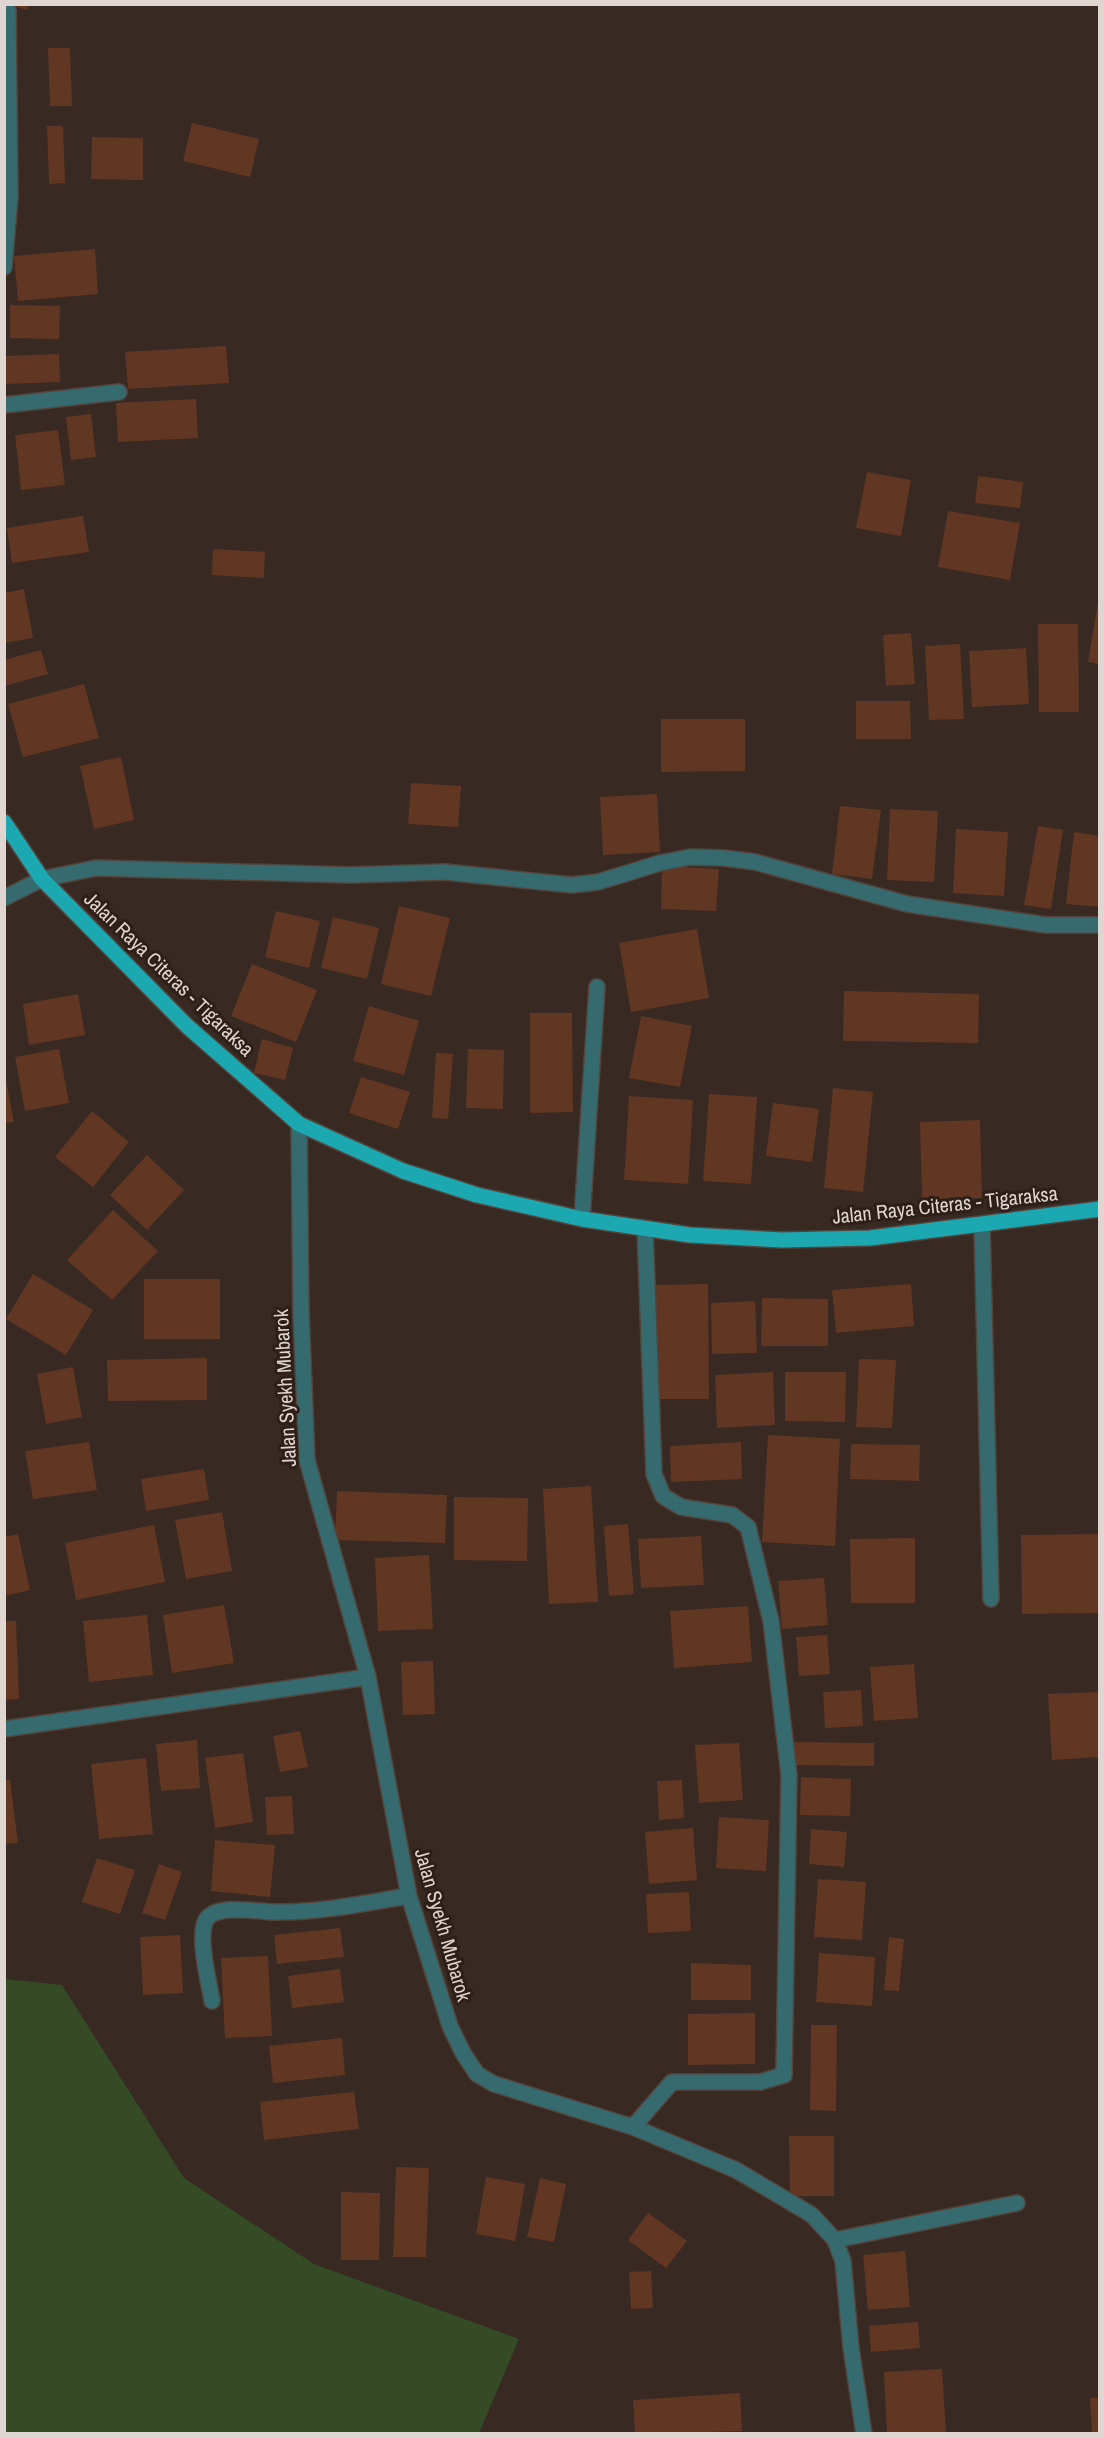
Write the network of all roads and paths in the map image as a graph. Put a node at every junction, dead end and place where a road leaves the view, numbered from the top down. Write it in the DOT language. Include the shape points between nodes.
graph roads {
  1 [pos="8,10"];
  2 [pos="4,267"];
  3 [pos="119,392"];
  4 [pos="4,405"];
  5 [pos="4,822"];
  6 [pos="42,879"];
  7 [pos="4,898"];
  8 [pos="1100,925"];
  9 [pos="597,987"];
  10 [pos="299,1124"];
  11 [pos="1100,1209"];
  12 [pos="582,1219"];
  13 [pos="982,1225"];
  14 [pos="645,1228"];
  15 [pos="992,1599"];
  16 [pos="368,1677"];
  17 [pos="4,1729"];
  18 [pos="409,1896"];
  19 [pos="212,2001"];
  20 [pos="633,2127"];
  21 [pos="1017,2203"];
  22 [pos="835,2240"];
  23 [pos="864,2433"];
  1 -- 2 [label="street" via="10,197"];
  3 -- 4 [label="street"];
  5 -- 6 [label="main road, Jalan Raya Citeras - Tigaraksa"];
  6 -- 7 [label="street"];
  6 -- 8 [label="street" via="96,868 350,875 445,872 572,885 690,857 724,858 755,862 907,904 1046,925"];
  6 -- 10 [label="main road, Jalan Raya Citeras - Tigaraksa" via="187,1026"];
  9 -- 12 [label="street"];
  10 -- 12 [label="main road, Jalan Raya Citeras - Tigaraksa" via="403,1171 477,1195"];
  10 -- 16 [label="street, Jalan Syekh Mubarok" via="307,1460"];
  11 -- 13 [label="main road, Jalan Raya Citeras - Tigaraksa"];
  12 -- 14 [label="main road, Jalan Raya Citeras - Tigaraksa"];
  13 -- 14 [label="main road, Jalan Raya Citeras - Tigaraksa" via="870,1238 782,1240 690,1235"];
  13 -- 15 [label="street"];
  14 -- 20 [label="street" via="654,1474 663,1496 681,1507 732,1515 748,1527 771,1621 789,1775 784,2075 760,2082 672,2082"];
  16 -- 17 [label="street"];
  16 -- 18 [label="street, Jalan Syekh Mubarok"];
  18 -- 19 [label="street" via="340,1907 213,1912 203,1930"];
  18 -- 20 [label="street, Jalan Syekh Mubarok" via="450,2026 477,2074 494,2084"];
  20 -- 22 [label="street, Jalan Syekh Mubarok" via="736,2170 812,2215"];
  21 -- 22 [label="street"];
  22 -- 23 [label="street, Jalan Syekh Mubarok" via="843,2261"];
}
